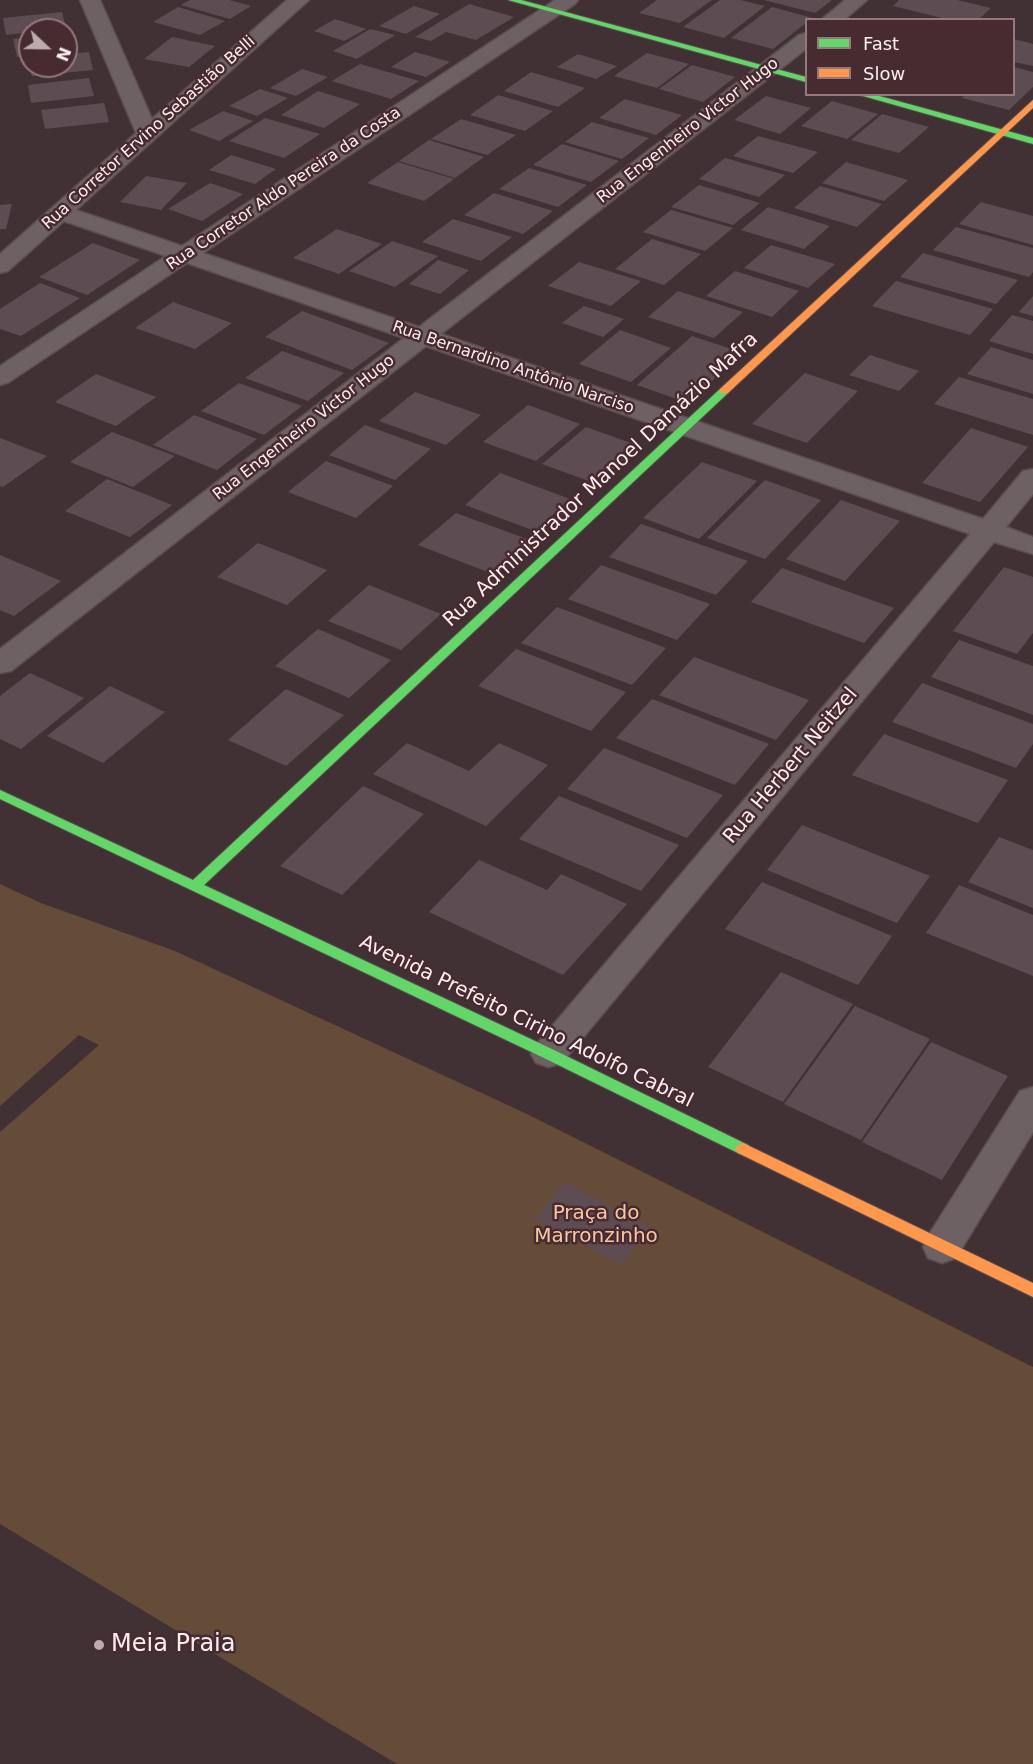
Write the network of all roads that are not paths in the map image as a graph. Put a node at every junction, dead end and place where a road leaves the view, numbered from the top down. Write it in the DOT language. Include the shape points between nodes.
graph roads {
  1 [pos="90,0"];
  2 [pos="299,0"];
  3 [pos="512,0"];
  4 [pos="856,0"];
  5 [pos="560,5"];
  6 [pos="834,18"];
  7 [pos="805,40"];
  8 [pos="767,69"];
  9 [pos="805,79"];
  10 [pos="867,96"];
  11 [pos="1033,103"];
  12 [pos="1001,133"];
  13 [pos="148,135"];
  14 [pos="1033,141"];
  15 [pos="60,212"];
  16 [pos="184,255"];
  17 [pos="0,266"];
  18 [pos="422,337"];
  19 [pos="0,377"];
  20 [pos="686,427"];
  21 [pos="1033,477"];
  22 [pos="988,531"];
  23 [pos="1033,546"];
  24 [pos="0,664"];
  25 [pos="0,794"];
  26 [pos="195,886"];
  27 [pos="549,1054"];
  28 [pos="1033,1101"];
  29 [pos="942,1246"];
  30 [pos="1033,1290"];
  1 -- 13 [label="street"];
  2 -- 13 [label="street, Rua Corretor Ervino Sebastião Belli"];
  3 -- 5 [label="street"];
  4 -- 6 [label="street"];
  5 -- 8 [label="street"];
  5 -- 16 [label="street, Rua Corretor Aldo Pereira da Costa"];
  7 -- 8 [label="street, Rua Engenheiro Victor Hugo"];
  8 -- 9 [label="street"];
  8 -- 18 [label="street, Rua Engenheiro Victor Hugo"];
  10 -- 12 [label="street"];
  11 -- 12 [label="street, Rua Administrador Manoel Damázio Mafra"];
  12 -- 14 [label="street"];
  12 -- 20 [label="street, Rua Administrador Manoel Damázio Mafra"];
  13 -- 15 [label="street, Rua Corretor Ervino Sebastião Belli"];
  15 -- 16 [label="street, Rua Bernardino Antônio Narciso"];
  15 -- 17 [label="street, Rua Corretor Ervino Sebastião Belli"];
  16 -- 18 [label="street, Rua Bernardino Antônio Narciso"];
  16 -- 19 [label="street, Rua Corretor Aldo Pereira da Costa"];
  18 -- 20 [label="street, Rua Bernardino Antônio Narciso"];
  18 -- 24 [label="street, Rua Engenheiro Victor Hugo"];
  20 -- 22 [label="street, Rua Bernardino Antônio Narciso"];
  20 -- 26 [label="street, Rua Administrador Manoel Damázio Mafra"];
  21 -- 22 [label="street, Rua Herbert Neitzel"];
  22 -- 23 [label="street, Rua Bernardino Antônio Narciso"];
  22 -- 27 [label="street, Rua Herbert Neitzel"];
  25 -- 26 [label="street, Avenida Prefeito Cirino Adolfo Cabral"];
  26 -- 27 [label="street, Avenida Prefeito Cirino Adolfo Cabral"];
  27 -- 29 [label="street, Avenida Prefeito Cirino Adolfo Cabral"];
  28 -- 29 [label="street"];
  29 -- 30 [label="street, Avenida Prefeito Cirino Adolfo Cabral"];
}
